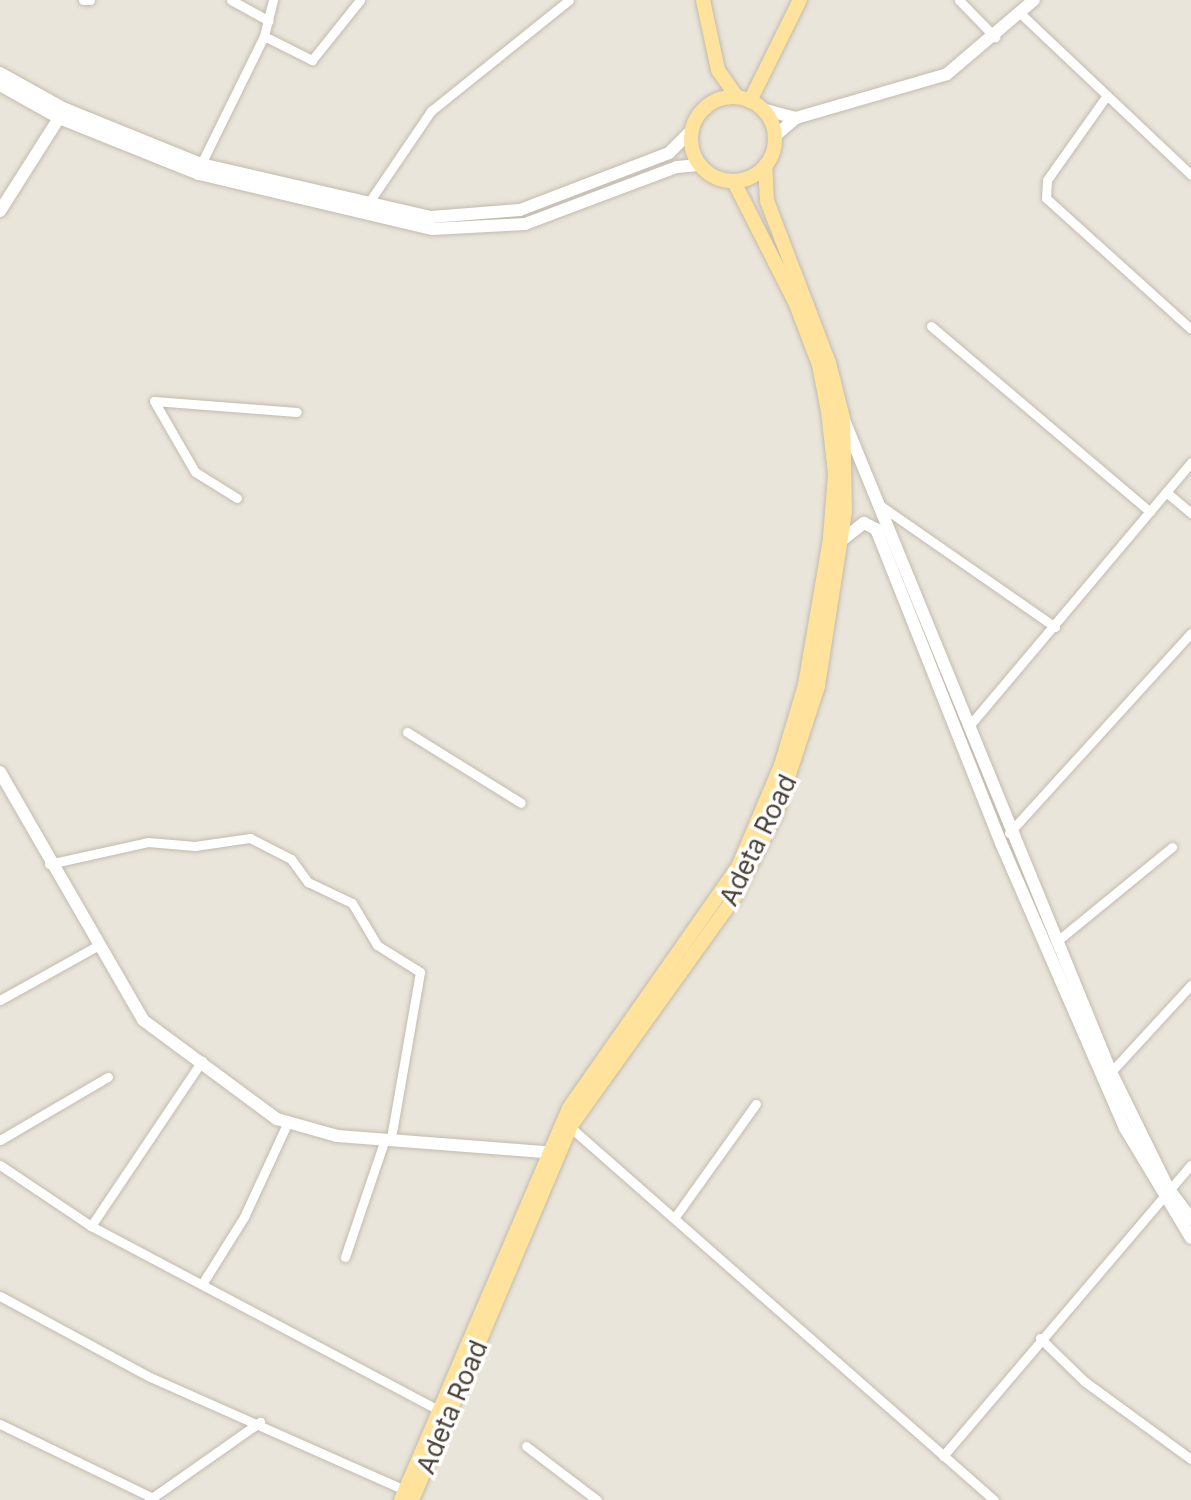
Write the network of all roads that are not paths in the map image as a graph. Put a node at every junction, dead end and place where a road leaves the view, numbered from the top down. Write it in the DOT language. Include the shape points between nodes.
graph roads {
  1 [pos="83,0"];
  2 [pos="90,0"];
  3 [pos="231,0"];
  4 [pos="273,0"];
  5 [pos="360,0"];
  6 [pos="569,0"];
  7 [pos="703,0"];
  8 [pos="800,0"];
  9 [pos="959,0"];
  10 [pos="1034,0"];
  11 [pos="1021,14"];
  12 [pos="269,21"];
  13 [pos="264,36"];
  14 [pos="995,37"];
  15 [pos="718,70"];
  16 [pos="0,73"];
  17 [pos="0,85"];
  18 [pos="1105,98"];
  19 [pos="750,103"];
  20 [pos="709,104"];
  21 [pos="59,118"];
  22 [pos="796,118"];
  23 [pos="691,131"];
  24 [pos="775,136"];
  25 [pos="201,164"];
  26 [pos="699,165"];
  27 [pos="765,166"];
  28 [pos="1191,175"];
  29 [pos="734,182"];
  30 [pos="367,205"];
  31 [pos="0,211"];
  32 [pos="390,215"];
  33 [pos="931,326"];
  34 [pos="1191,329"];
  35 [pos="297,412"];
  36 [pos="843,418"];
  37 [pos="1191,462"];
  38 [pos="1166,492"];
  39 [pos="237,498"];
  40 [pos="881,506"];
  41 [pos="1150,512"];
  42 [pos="1191,513"];
  43 [pos="842,540"];
  44 [pos="1055,627"];
  45 [pos="1191,633"];
  46 [pos="969,726"];
  47 [pos="407,732"];
  48 [pos="787,767"];
  49 [pos="0,772"];
  50 [pos="521,803"];
  51 [pos="1009,833"];
  52 [pos="1172,847"];
  53 [pos="49,864"];
  54 [pos="1056,942"];
  55 [pos="97,946"];
  56 [pos="1191,985"];
  57 [pos="1,996"];
  58 [pos="202,1061"];
  59 [pos="1111,1072"];
  60 [pos="108,1077"];
  61 [pos="756,1104"];
  62 [pos="287,1124"];
  63 [pos="570,1127"];
  64 [pos="388,1139"];
  65 [pos="0,1140"];
  66 [pos="547,1152"];
  67 [pos="0,1165"];
  68 [pos="1191,1165"];
  69 [pos="1165,1192"];
  70 [pos="675,1217"];
  71 [pos="1191,1219"];
  72 [pos="91,1226"];
  73 [pos="1191,1238"];
  74 [pos="345,1257"];
  75 [pos="204,1281"];
  76 [pos="0,1296"];
  77 [pos="1040,1338"];
  78 [pos="439,1410"];
  79 [pos="260,1422"];
  80 [pos="0,1424"];
  81 [pos="526,1446"];
  82 [pos="943,1456"];
  83 [pos="1191,1459"];
  84 [pos="406,1497"];
  85 [pos="151,1499"];
  86 [pos="597,1500"];
  87 [pos="994,1500"];
  1 -- 2 [label="street"];
  3 -- 12 [label="street"];
  4 -- 12 [label="street"];
  5 -- 13 [label="street" via="312,60"];
  6 -- 30 [label="street" via="431,111"];
  7 -- 15 [label="main road"];
  8 -- 19 [label="main road"];
  9 -- 14 [label="street"];
  10 -- 11 [label="street"];
  11 -- 14 [label="street"];
  11 -- 18 [label="street"];
  12 -- 13 [label="street"];
  13 -- 25 [label="street" via="227,102"];
  14 -- 22 [label="street" via="947,74"];
  15 -- 19 [label="main road"];
  15 -- 20 [label="main road"];
  16 -- 25 [label="street" via="63,108"];
  17 -- 21 [label="street"];
  18 -- 28 [label="street"];
  18 -- 34 [label="street" via="1047,180 1046,198"];
  19 -- 20 [label="main road"];
  19 -- 22 [label="street"];
  19 -- 24 [label="main road"];
  20 -- 23 [label="main road"];
  21 -- 31 [label="street"];
  21 -- 32 [label="street" via="199,174"];
  22 -- 24 [label="street"];
  23 -- 26 [label="main road"];
  23 -- 32 [label="street" via="669,153 520,210"];
  24 -- 27 [label="main road"];
  25 -- 30 [label="street"];
  26 -- 29 [label="main road"];
  26 -- 32 [label="street" via="677,167 525,224 432,229"];
  27 -- 29 [label="main road"];
  27 -- 36 [label="main road, Adeta Road" via="767,201 816,325"];
  29 -- 48 [label="main road, Adeta Road" via="753,209 819,365 835,474 805,685"];
  30 -- 32 [label="street"];
  33 -- 41 [label="street"];
  35 -- 39 [label="street" via="154,401 195,472"];
  36 -- 40 [label="street"];
  36 -- 43 [label="main road, Adeta Road"];
  37 -- 38 [label="street"];
  38 -- 41 [label="street"];
  38 -- 42 [label="street"];
  40 -- 44 [label="street"];
  40 -- 46 [label="street"];
  41 -- 44 [label="street"];
  43 -- 48 [label="main road, Adeta Road" via="818,686"];
  43 -- 69 [label="street" via="864,523 876,529 1057,975"];
  44 -- 46 [label="street"];
  45 -- 51 [label="street"];
  46 -- 51 [label="street"];
  47 -- 50 [label="street"];
  48 -- 63 [label="main road, Adeta Road" via="734,898"];
  48 -- 66 [label="main road, Adeta Road" via="738,867 590,1076"];
  49 -- 53 [label="street"];
  51 -- 54 [label="street"];
  52 -- 54 [label="street"];
  53 -- 55 [label="street"];
  53 -- 64 [label="street" via="148,842 195,846 250,838 291,859 308,882 352,903 377,945 420,972"];
  54 -- 59 [label="street"];
  55 -- 57 [label="street"];
  55 -- 58 [label="street" via="143,1020"];
  56 -- 59 [label="street"];
  58 -- 62 [label="street"];
  58 -- 72 [label="street"];
  59 -- 69 [label="street"];
  60 -- 65 [label="street"];
  61 -- 70 [label="street"];
  62 -- 64 [label="street"];
  62 -- 75 [label="street" via="244,1217"];
  63 -- 70 [label="street"];
  63 -- 84 [label="main road, Adeta Road"];
  64 -- 66 [label="street"];
  64 -- 74 [label="street"];
  66 -- 78 [label="main road, Adeta Road"];
  67 -- 72 [label="street"];
  68 -- 69 [label="street"];
  69 -- 71 [label="street"];
  69 -- 73 [label="street"];
  69 -- 77 [label="street"];
  70 -- 82 [label="street"];
  72 -- 75 [label="street"];
  75 -- 78 [label="street"];
  76 -- 79 [label="street" via="150,1377"];
  77 -- 82 [label="street"];
  77 -- 83 [label="street" via="1084,1381"];
  78 -- 84 [label="main road, Adeta Road"];
  79 -- 84 [label="street"];
  79 -- 85 [label="street"];
  80 -- 85 [label="street"];
  81 -- 86 [label="street"];
  82 -- 87 [label="street"];
}
